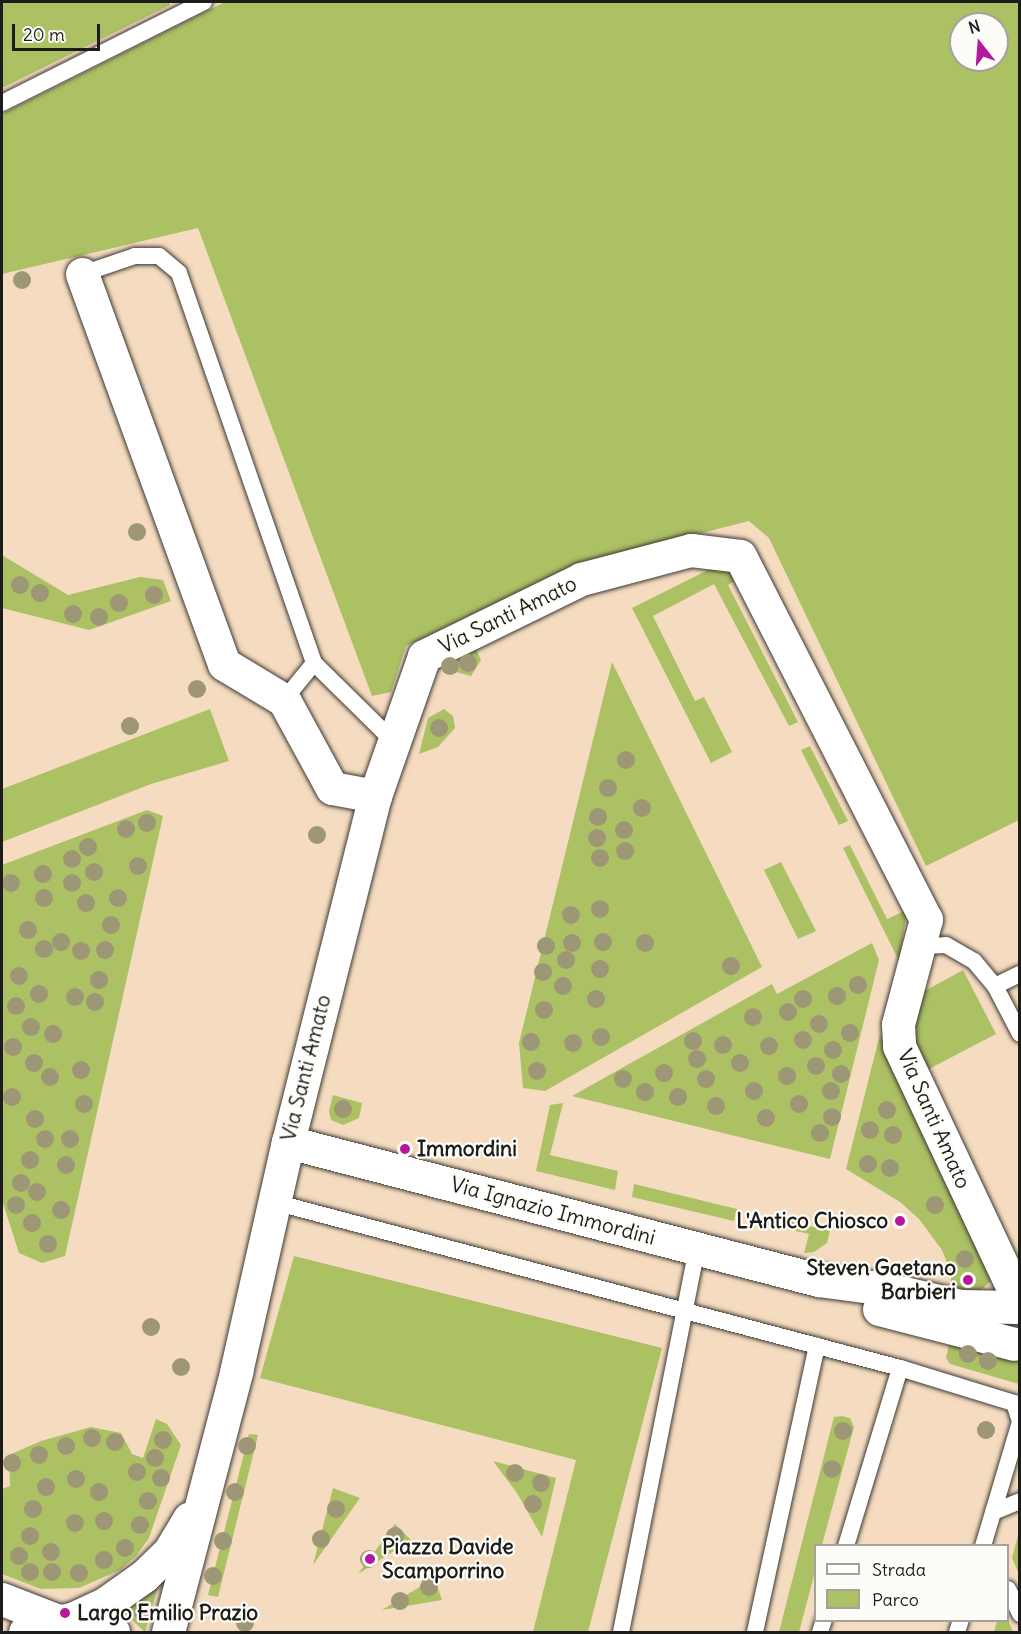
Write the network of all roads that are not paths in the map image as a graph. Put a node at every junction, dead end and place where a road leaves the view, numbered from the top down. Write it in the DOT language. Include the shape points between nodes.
graph roads {
  1 [pos="204,2"];
  2 [pos="2,103"];
  3 [pos="82,274"];
  4 [pos="314,663"];
  5 [pos="284,700"];
  6 [pos="396,744"];
  7 [pos="375,796"];
  8 [pos="921,946"];
  9 [pos="1020,974"];
  10 [pos="995,986"];
  11 [pos="1020,1034"];
  12 [pos="288,1142"];
  13 [pos="274,1202"];
  14 [pos="697,1249"];
  15 [pos="818,1280"];
  16 [pos="1019,1305"];
  17 [pos="685,1311"];
  18 [pos="817,1346"];
  19 [pos="1017,1346"];
  20 [pos="900,1368"];
  21 [pos="1020,1421"];
  22 [pos="206,1492"];
  23 [pos="1020,1501"];
  24 [pos="993,1512"];
  25 [pos="846,1544"];
  26 [pos="985,1544"];
  27 [pos="1009,1591"];
  28 [pos="2,1599"];
  29 [pos="1020,1614"];
  30 [pos="64,1620"];
  31 [pos="25,1632"];
  32 [pos="113,1632"];
  33 [pos="168,1632"];
  34 [pos="621,1632"];
  35 [pos="755,1632"];
  1 -- 2 [label="lane"];
  3 -- 4 [label="lane" via="135,256 159,256 179,273"];
  3 -- 5 [label="street" via="224,664"];
  4 -- 5 [label="lane"];
  4 -- 6 [label="lane"];
  5 -- 7 [label="street" via="332,788"];
  6 -- 7 [label="street, Via Santi Amato"];
  6 -- 8 [label="street, Via Santi Amato" via="424,656 581,579 691,550 740,556 926,919"];
  7 -- 12 [label="street, Via Santi Amato"];
  8 -- 10 [label="lane" via="946,945 974,961"];
  8 -- 16 [label="street, Via Santi Amato" via="898,1024 899,1046"];
  9 -- 10 [label="lane"];
  10 -- 11 [label="lane"];
  12 -- 13 [label="street, Via Santi Amato"];
  12 -- 14 [label="street, Via Ignazio Immordini"];
  13 -- 17 [label="lane"];
  13 -- 22 [label="street, Via Santi Amato"];
  14 -- 15 [label="street, Via Ignazio Immordini"];
  14 -- 17 [label="lane"];
  15 -- 16 [label="street" via="887,1288 961,1306"];
  15 -- 19 [label="street" via="879,1309"];
  16 -- 19 [label="street" via="1007,1329"];
  17 -- 18 [label="lane"];
  17 -- 34 [label="lane"];
  18 -- 20 [label="lane"];
  18 -- 35 [label="lane"];
  20 -- 21 [label="lane" via="1014,1403"];
  20 -- 25 [label="lane"];
  21 -- 24 [label="lane"];
  22 -- 30 [label="street" via="169,1552 144,1576 106,1604"];
  22 -- 33 [label="street, Via Santi Amato"];
  23 -- 24 [label="lane"];
  24 -- 26 [label="lane"];
  27 -- 29 [label="lane"];
  28 -- 30 [label="street"];
  30 -- 31 [label="street"];
  30 -- 32 [label="street"];
}
